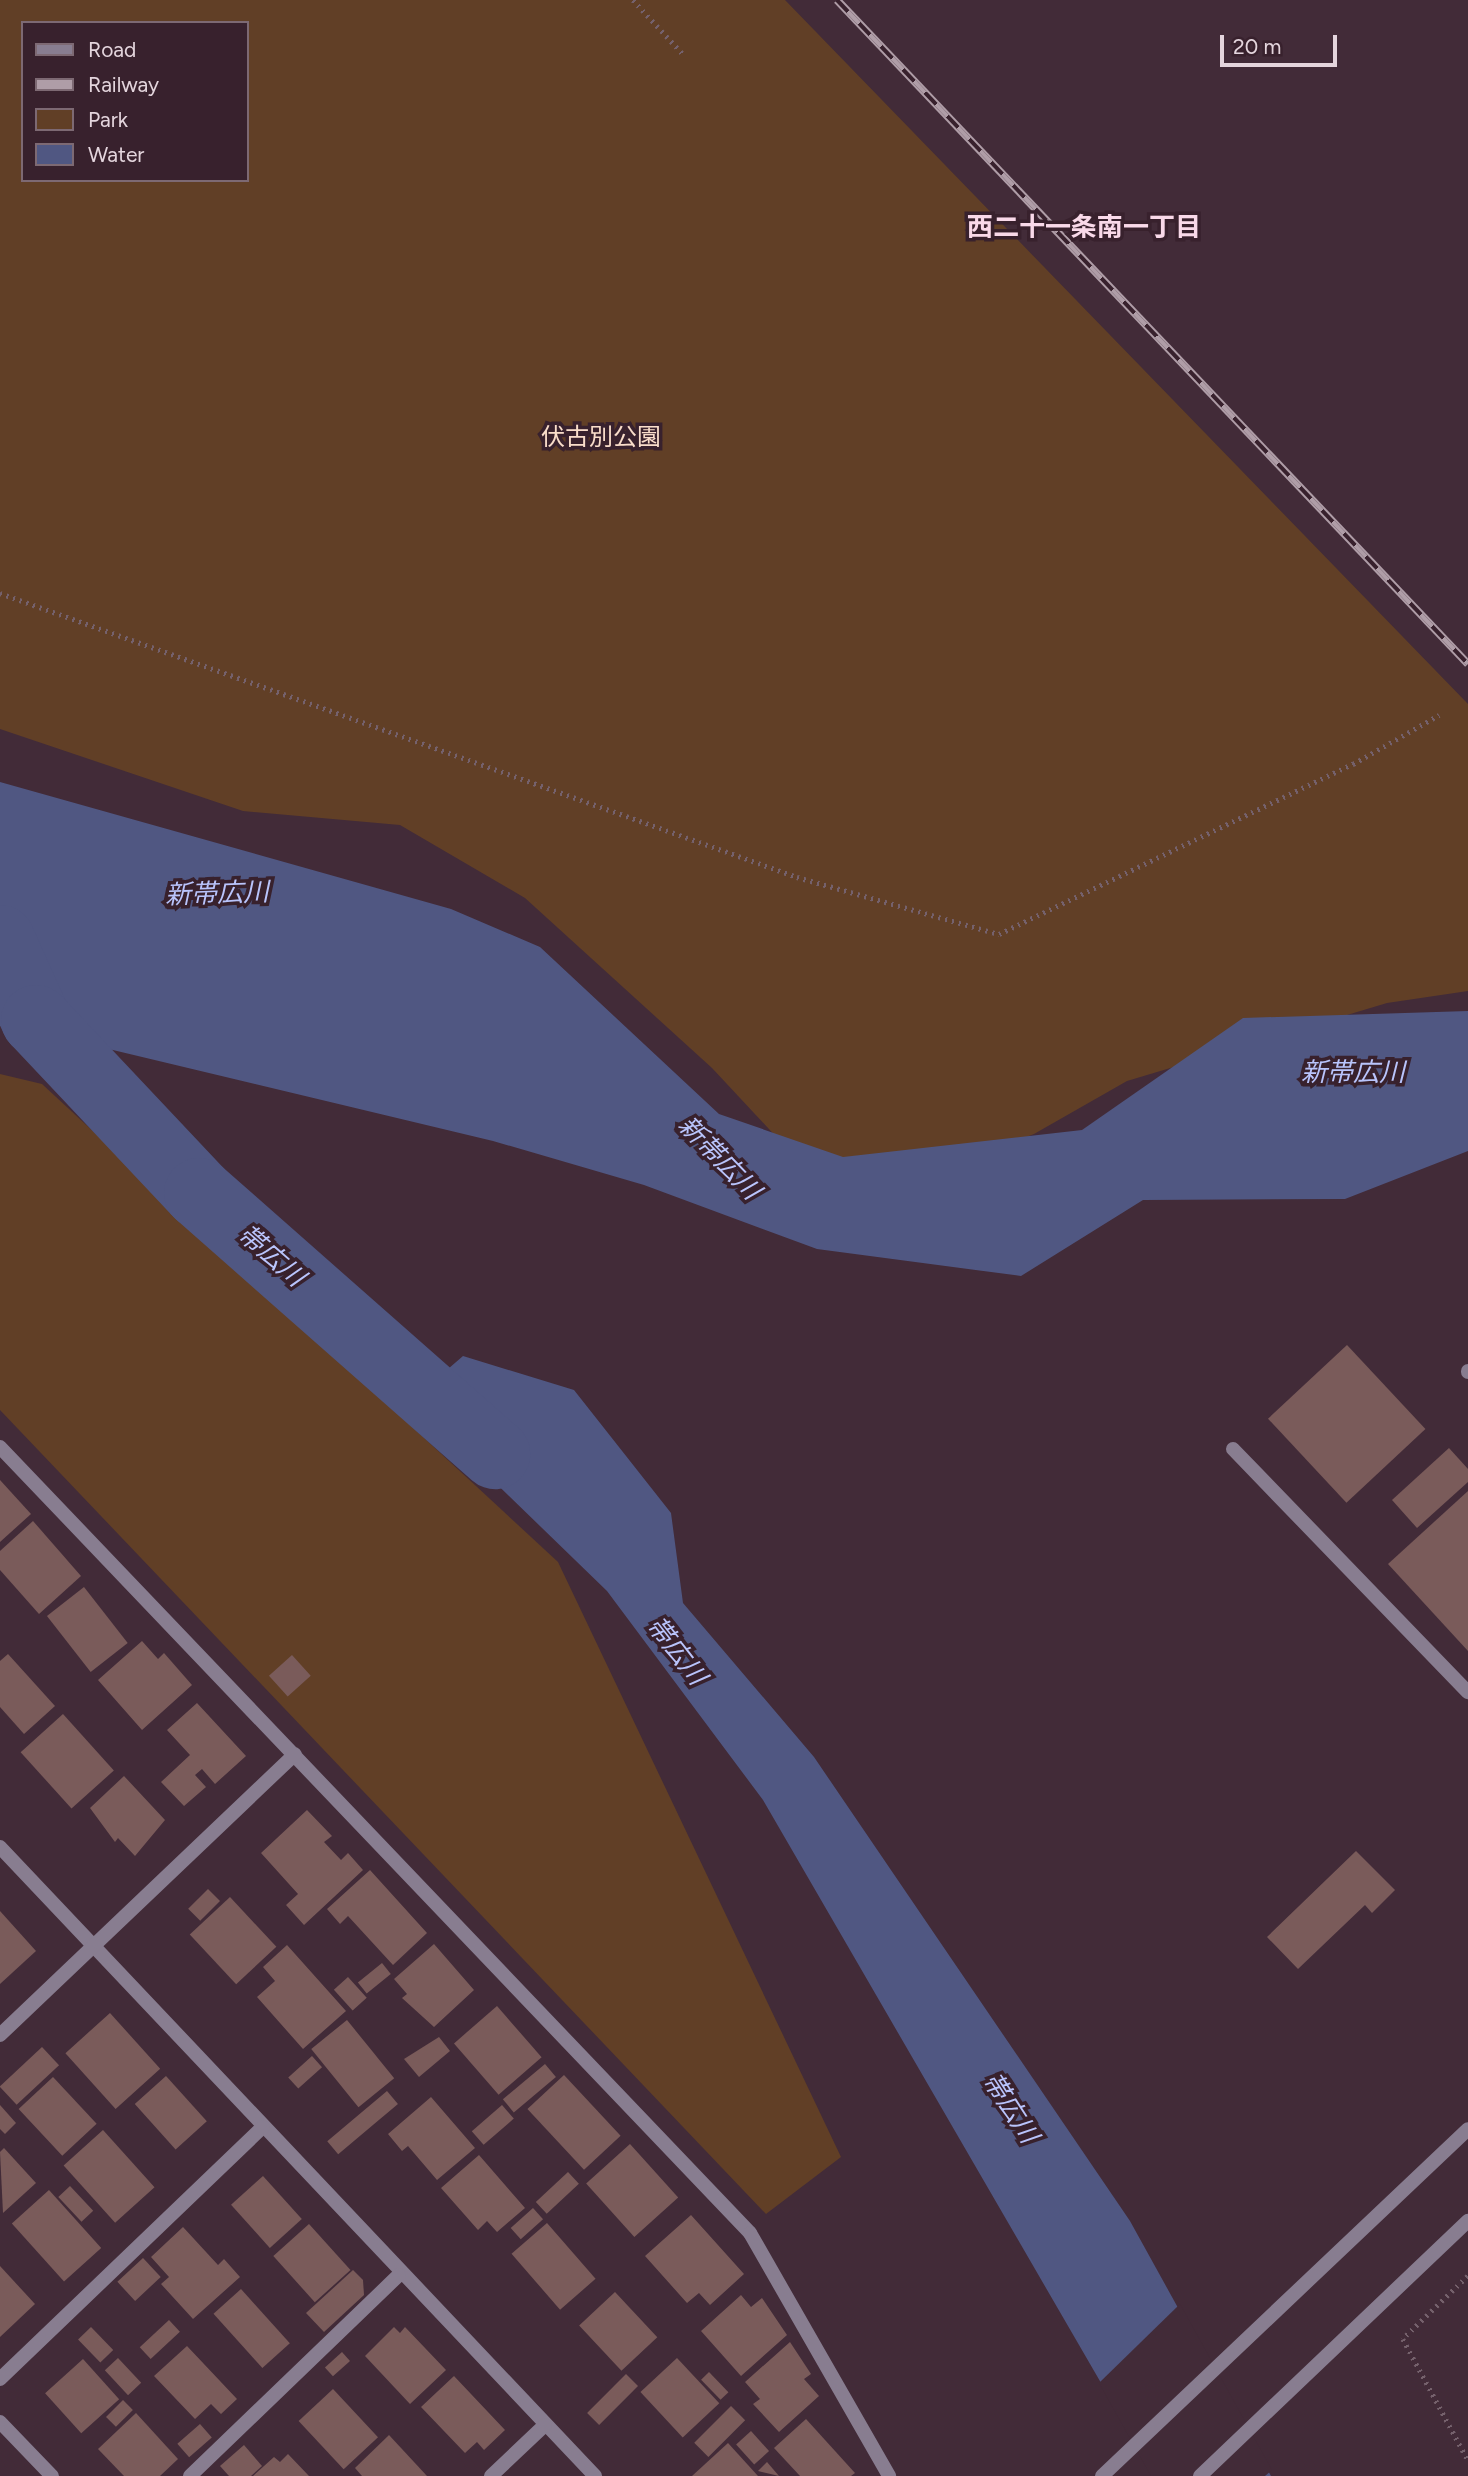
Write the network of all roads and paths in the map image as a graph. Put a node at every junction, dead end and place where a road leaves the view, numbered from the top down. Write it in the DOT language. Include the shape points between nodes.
graph roads {
  1 [pos="633,0"];
  2 [pos="683,54"];
  3 [pos="0,593"];
  4 [pos="1439,715"];
  5 [pos="0,1447"];
  6 [pos="1233,1449"];
  7 [pos="1468,1692"];
  8 [pos="295,1754"];
  9 [pos="0,1847"];
  10 [pos="95,1946"];
  11 [pos="0,2035"];
  12 [pos="262,2127"];
  13 [pos="1468,2129"];
  14 [pos="1468,2221"];
  15 [pos="399,2276"];
  16 [pos="1468,2276"];
  17 [pos="0,2379"];
  18 [pos="0,2421"];
  19 [pos="545,2425"];
  20 [pos="1468,2460"];
  21 [pos="52,2476"];
  22 [pos="190,2476"];
  23 [pos="491,2476"];
  24 [pos="595,2476"];
  25 [pos="889,2476"];
  26 [pos="1102,2476"];
  27 [pos="1200,2476"];
  1 -- 2 [label="path"];
  3 -- 4 [label="path" via="797,877 999,934 1353,764"];
  5 -- 8 [label="street"];
  6 -- 7 [label="street"];
  8 -- 10 [label="street"];
  8 -- 25 [label="street" via="750,2233"];
  9 -- 10 [label="street"];
  10 -- 11 [label="street"];
  10 -- 12 [label="street"];
  12 -- 15 [label="street"];
  12 -- 17 [label="street"];
  13 -- 26 [label="street"];
  14 -- 27 [label="street"];
  15 -- 19 [label="street"];
  15 -- 22 [label="street"];
  16 -- 20 [label="path" via="1404,2339"];
  18 -- 21 [label="street"];
  19 -- 23 [label="street"];
  19 -- 24 [label="street"];
}
